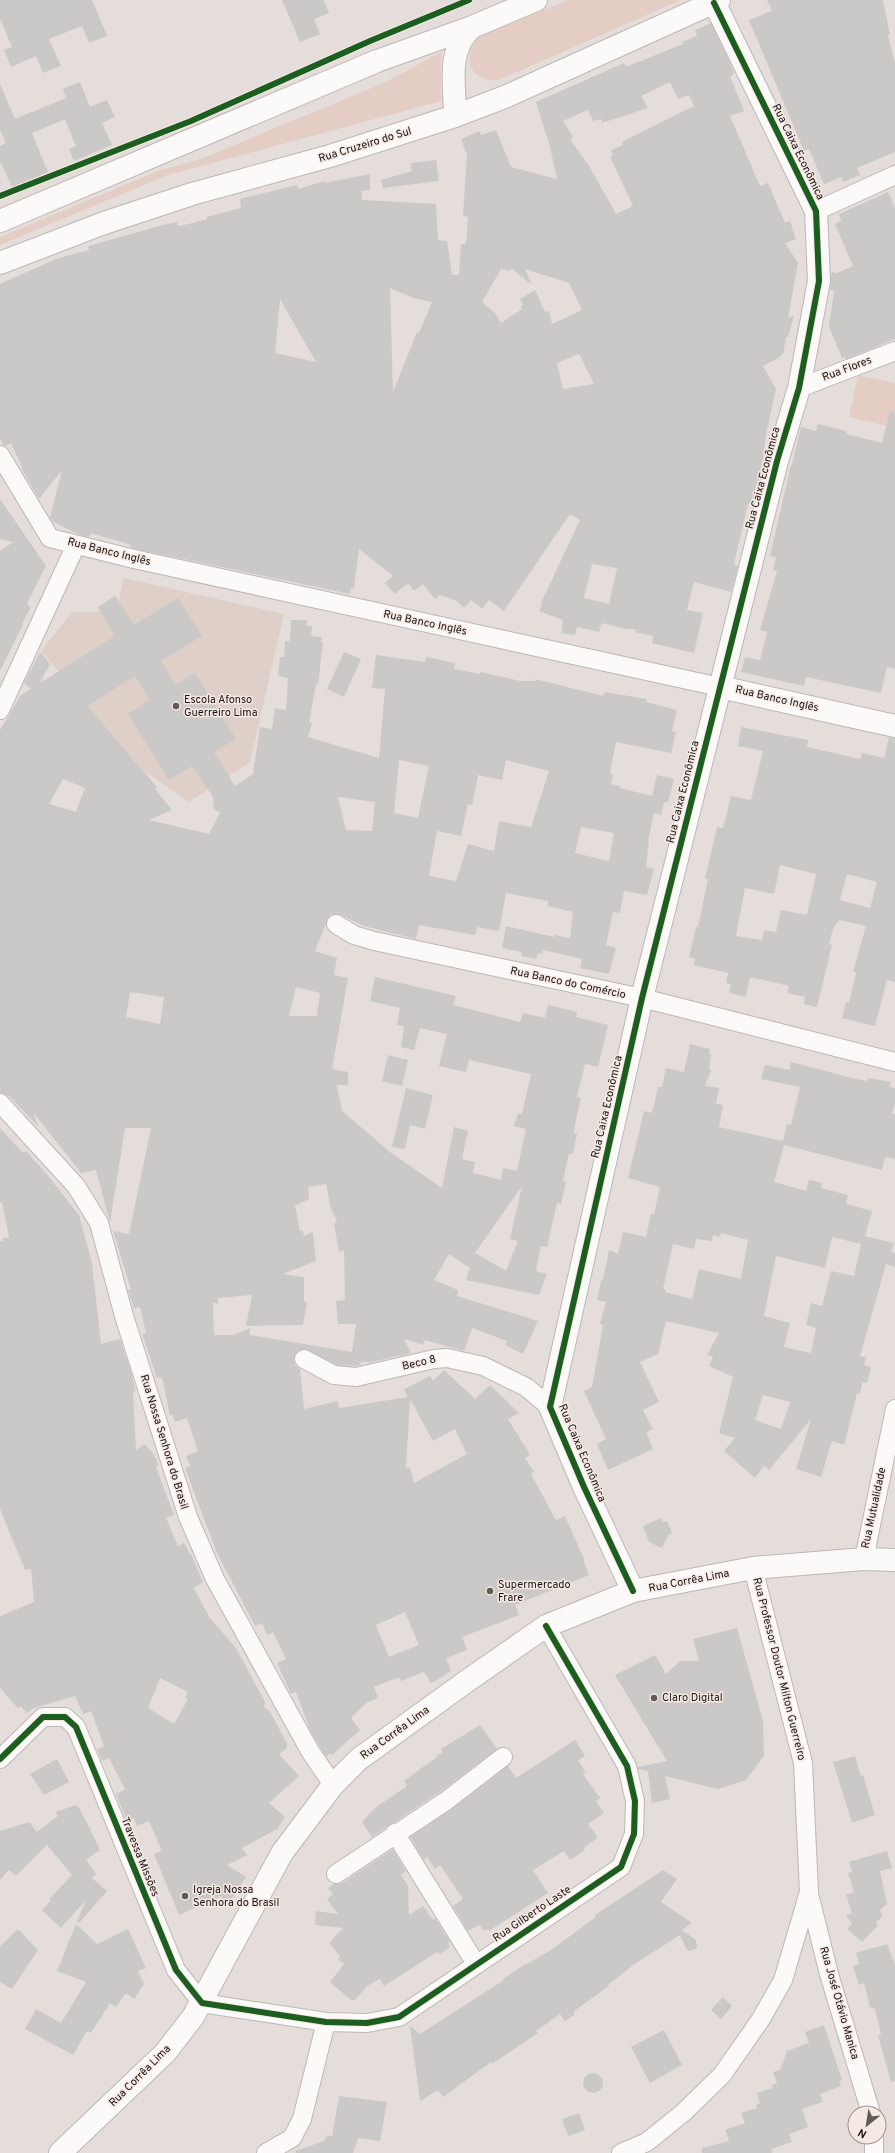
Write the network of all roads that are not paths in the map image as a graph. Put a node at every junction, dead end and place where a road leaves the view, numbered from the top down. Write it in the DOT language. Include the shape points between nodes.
graph roads {
  1 [pos="536,0"];
  2 [pos="716,1"];
  3 [pos="472,27"];
  4 [pos="455,116"];
  5 [pos="895,174"];
  6 [pos="816,211"];
  7 [pos="0,221"];
  8 [pos="0,263"];
  9 [pos="895,351"];
  10 [pos="799,388"];
  11 [pos="0,455"];
  12 [pos="76,545"];
  13 [pos="720,687"];
  14 [pos="0,710"];
  15 [pos="895,726"];
  16 [pos="336,924"];
  17 [pos="642,998"];
  18 [pos="895,1062"];
  19 [pos="0,1104"];
  20 [pos="304,1359"];
  21 [pos="550,1407"];
  22 [pos="895,1409"];
  23 [pos="864,1559"];
  24 [pos="895,1560"];
  25 [pos="753,1568"];
  26 [pos="633,1592"];
  27 [pos="546,1626"];
  28 [pos="504,1757"];
  29 [pos="0,1759"];
  30 [pos="333,1785"];
  31 [pos="395,1834"];
  32 [pos="336,1874"];
  33 [pos="809,1892"];
  34 [pos="476,1964"];
  35 [pos="202,2003"];
  36 [pos="326,2022"];
  37 [pos="869,2105"];
  38 [pos="60,2153"];
  39 [pos="266,2153"];
  40 [pos="621,2153"];
  1 -- 3 [label="street"];
  2 -- 4 [label="street, Rua Cruzeiro do Sul" via="507,96"];
  2 -- 6 [label="street, Rua Caixa Econômica"];
  3 -- 4 [label="street" via="463,35 454,58"];
  3 -- 7 [label="street" via="377,60"];
  4 -- 8 [label="street, Rua Cruzeiro do Sul" via="330,156 184,197 104,223"];
  5 -- 6 [label="street"];
  6 -- 10 [label="street, Rua Caixa Econômica" via="819,281"];
  9 -- 10 [label="street, Rua Flores"];
  10 -- 13 [label="street, Rua Caixa Econômica" via="777,461"];
  11 -- 12 [label="street, Rua Banco Inglês" via="50,538"];
  12 -- 13 [label="street, Rua Banco Inglês"];
  12 -- 14 [label="street"];
  13 -- 15 [label="street, Rua Banco Inglês"];
  13 -- 17 [label="street, Rua Caixa Econômica"];
  16 -- 17 [label="street, Rua Banco do Comércio" via="354,935 374,941"];
  17 -- 18 [label="street, Rua Banco do Comércio"];
  17 -- 21 [label="street, Rua Caixa Econômica"];
  19 -- 30 [label="street, Rua Nossa Senhora do Brasil" via="76,1186 99,1222 124,1316 188,1517 215,1579 310,1751"];
  20 -- 21 [label="street, Beco 8" via="334,1375 356,1377 447,1358 483,1366 526,1387"];
  21 -- 26 [label="street, Rua Caixa Econômica"];
  22 -- 23 [label="street, Rua Mutualidade"];
  23 -- 24 [label="street, Rua Corrêa Lima"];
  23 -- 25 [label="street, Rua Corrêa Lima"];
  25 -- 26 [label="street, Rua Corrêa Lima"];
  25 -- 33 [label="street, Rua Professor Doutor Milton Guerreiro" via="803,1763"];
  26 -- 27 [label="street, Rua Corrêa Lima"];
  27 -- 30 [label="street, Rua Corrêa Lima" via="359,1759"];
  27 -- 34 [label="street, Rua Gilberto Laste" via="627,1766 636,1801 634,1834 621,1867"];
  28 -- 31 [label="street" via="446,1801"];
  29 -- 35 [label="street, Travessa Missões" via="43,1717 65,1716 76,1727 176,1970"];
  30 -- 35 [label="street, Rua Corrêa Lima" via="282,1853"];
  31 -- 32 [label="street"];
  31 -- 34 [label="street"];
  33 -- 37 [label="street, Rua José Otávio Manica" via="829,1974"];
  33 -- 40 [label="street, Rua Professor Doutor Milton Guerreiro" via="783,1980 761,2019 727,2069 684,2112 647,2142"];
  34 -- 36 [label="street, Rua Gilberto Laste" via="399,2018 367,2023"];
  35 -- 36 [label="street, Rua Gilberto Laste"];
  35 -- 38 [label="street, Rua Corrêa Lima" via="165,2053"];
  36 -- 39 [label="street" via="302,2119 292,2138"];
}
